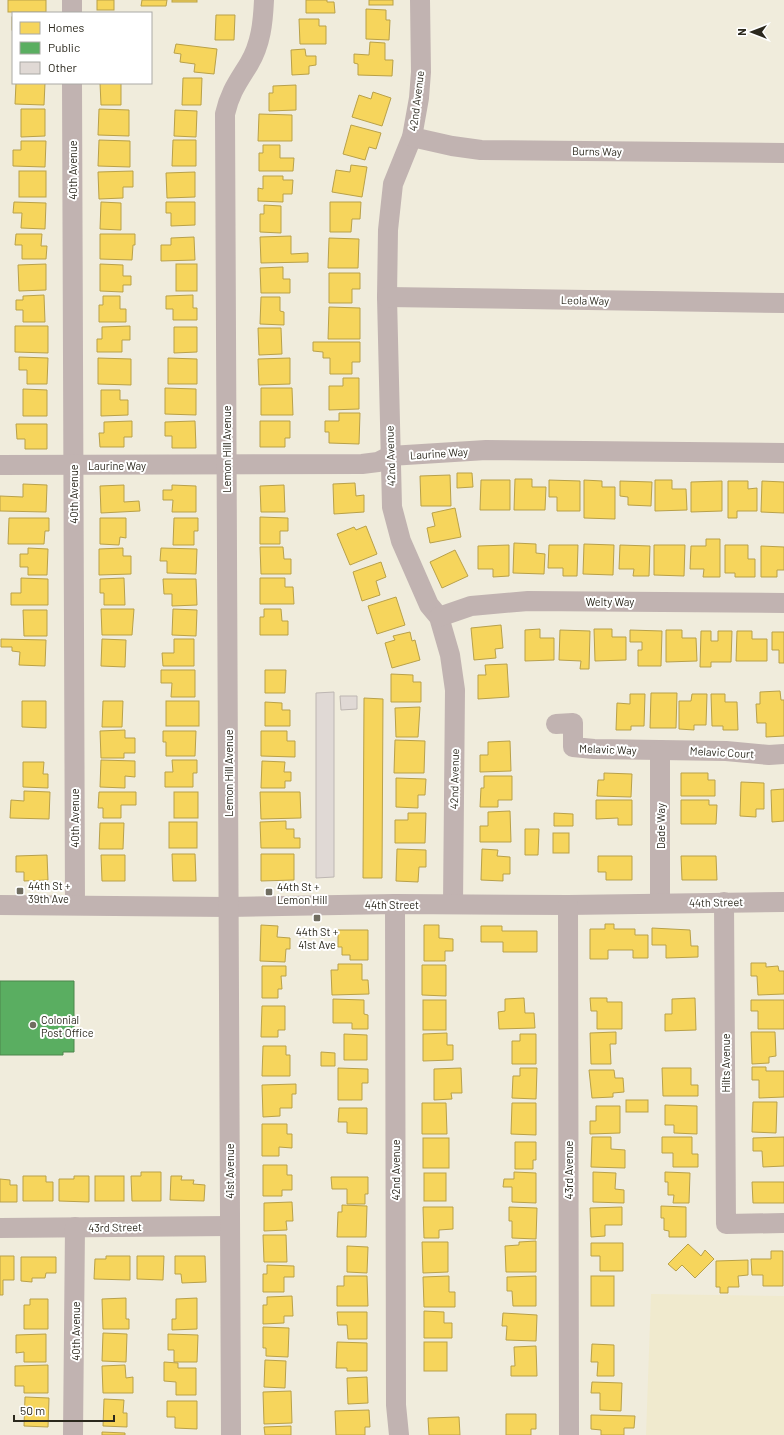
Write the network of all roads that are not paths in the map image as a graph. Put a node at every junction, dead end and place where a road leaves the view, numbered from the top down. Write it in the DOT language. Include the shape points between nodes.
graph roads {
  1 [pos="72,0"];
  2 [pos="264,0"];
  3 [pos="420,0"];
  4 [pos="72,12"];
  5 [pos="72,84"];
  6 [pos="412,136"];
  7 [pos="784,153"];
  8 [pos="387,298"];
  9 [pos="784,303"];
  10 [pos="784,453"];
  11 [pos="390,456"];
  12 [pos="226,464"];
  13 [pos="0,465"];
  14 [pos="72,465"];
  15 [pos="784,603"];
  16 [pos="439,617"];
  17 [pos="556,724"];
  18 [pos="660,750"];
  19 [pos="784,754"];
  20 [pos="724,902"];
  21 [pos="784,902"];
  22 [pos="660,903"];
  23 [pos="395,904"];
  24 [pos="453,904"];
  25 [pos="0,905"];
  26 [pos="74,905"];
  27 [pos="568,905"];
  28 [pos="228,907"];
  29 [pos="784,1223"];
  30 [pos="230,1226"];
  31 [pos="74,1227"];
  32 [pos="0,1228"];
  33 [pos="73,1435"];
  34 [pos="231,1435"];
  35 [pos="399,1435"];
  36 [pos="569,1435"];
  1 -- 4 [label="street"];
  2 -- 12 [label="street, Lemon Hill Avenue" via="259,41 250,63 229,98 225,114"];
  3 -- 6 [label="street, 42nd Avenue" via="421,72"];
  5 -- 14 [label="street, 40th Avenue"];
  6 -- 7 [label="street, Burns Way" via="481,150"];
  6 -- 8 [label="street, 42nd Avenue" via="400,163 390,197"];
  8 -- 9 [label="street, Leola Way"];
  8 -- 11 [label="street, 42nd Avenue"];
  10 -- 11 [label="street, Laurine Way" via="486,450"];
  11 -- 12 [label="street, Laurine Way" via="378,462 362,464"];
  11 -- 16 [label="street, 42nd Avenue" via="392,507 401,541 429,605"];
  12 -- 14 [label="street, Laurine Way"];
  12 -- 28 [label="street, Lemon Hill Avenue"];
  13 -- 14 [label="street, Laurine Way"];
  14 -- 26 [label="street, 40th Avenue"];
  15 -- 16 [label="street, Welty Way" via="528,600 471,606"];
  16 -- 24 [label="street, 42nd Avenue" via="450,655 455,690"];
  17 -- 18 [label="street, Melavic Way" via="573,723 573,747"];
  18 -- 19 [label="street, Melavic Court" via="726,750 769,755"];
  18 -- 22 [label="street, Dade Way"];
  20 -- 21 [label="street, 44th Street"];
  20 -- 22 [label="street, 44th Street"];
  20 -- 29 [label="street, Hilts Avenue" via="726,1224"];
  22 -- 27 [label="street, 44th Street"];
  23 -- 24 [label="street, 44th Street"];
  23 -- 28 [label="street, 44th Street"];
  23 -- 35 [label="street, 42nd Avenue" via="396,1405"];
  24 -- 27 [label="street, 44th Street"];
  25 -- 26 [label="street, 44th Street"];
  26 -- 28 [label="street, 44th Street"];
  27 -- 36 [label="street, 43rd Avenue"];
  28 -- 30 [label="street, 41st Avenue"];
  30 -- 31 [label="street, 43rd Street"];
  30 -- 34 [label="street, 41st Avenue"];
  31 -- 32 [label="street, 43rd Street"];
  31 -- 33 [label="street, 40th Avenue"];
}
